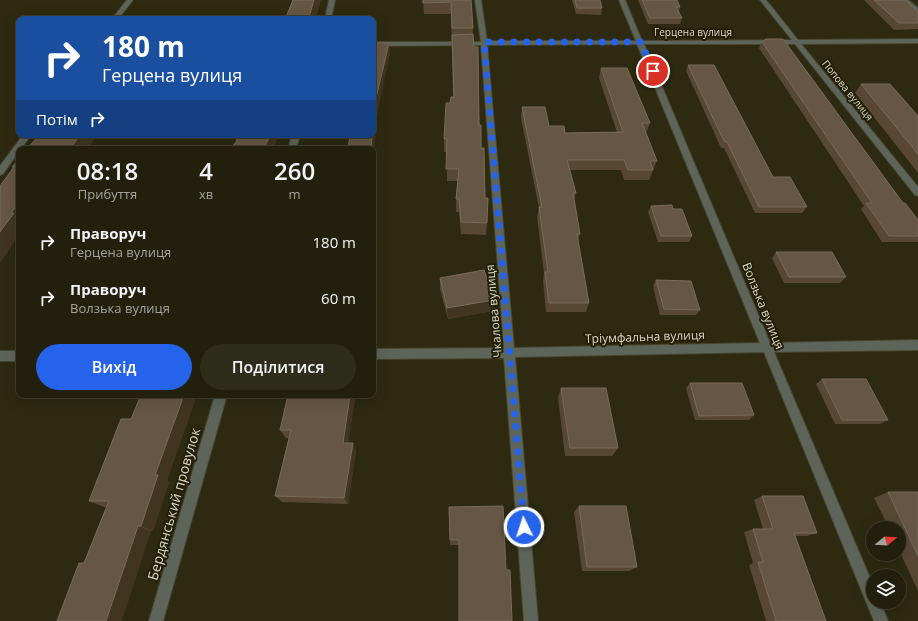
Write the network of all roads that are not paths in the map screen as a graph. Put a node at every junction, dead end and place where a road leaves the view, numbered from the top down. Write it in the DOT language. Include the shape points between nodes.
graph roads {
  1 [pos="130,0"];
  2 [pos="332,0"];
  3 [pos="478,0"];
  4 [pos="622,0"];
  5 [pos="763,0"];
  6 [pos="905,0"];
  7 [pos="918,11"];
  8 [pos="117,16"];
  9 [pos="329,16"];
  10 [pos="918,41"];
  11 [pos="484,42"];
  12 [pos="641,42"];
  13 [pos="796,42"];
  14 [pos="376,44"];
  15 [pos="16,150"];
  16 [pos="0,172"];
  17 [pos="918,193"];
  18 [pos="918,344"];
  19 [pos="765,346"];
  20 [pos="376,354"];
  21 [pos="511,354"];
  22 [pos="0,356"];
  23 [pos="16,356"];
  24 [pos="220,398"];
  25 [pos="156,621"];
  26 [pos="531,621"];
  27 [pos="881,621"];
  1 -- 8 [label="street"];
  2 -- 9 [label="street"];
  3 -- 11 [label="street, Чкалова вулиця"];
  4 -- 12 [label="street, Волзька вулиця"];
  5 -- 13 [label="street, Попова вулиця"];
  6 -- 7 [label="street"];
  10 -- 13 [label="street, Герцена вулиця"];
  11 -- 12 [label="street, Герцена вулиця"];
  11 -- 14 [label="street, Герцена вулиця"];
  11 -- 21 [label="street, Чкалова вулиця"];
  12 -- 13 [label="street, Герцена вулиця"];
  12 -- 19 [label="street, Волзька вулиця"];
  13 -- 17 [label="street, Попова вулиця"];
  15 -- 16 [label="street"];
  18 -- 19 [label="street, Тріумфальна вулиця"];
  19 -- 21 [label="street, Тріумфальна вулиця"];
  19 -- 27 [label="street, Волзька вулиця"];
  20 -- 21 [label="street, Тріумфальна вулиця"];
  21 -- 26 [label="street, Чкалова вулиця"];
  22 -- 23 [label="street"];
  24 -- 25 [label="street, Бердянський провулок"];
}
